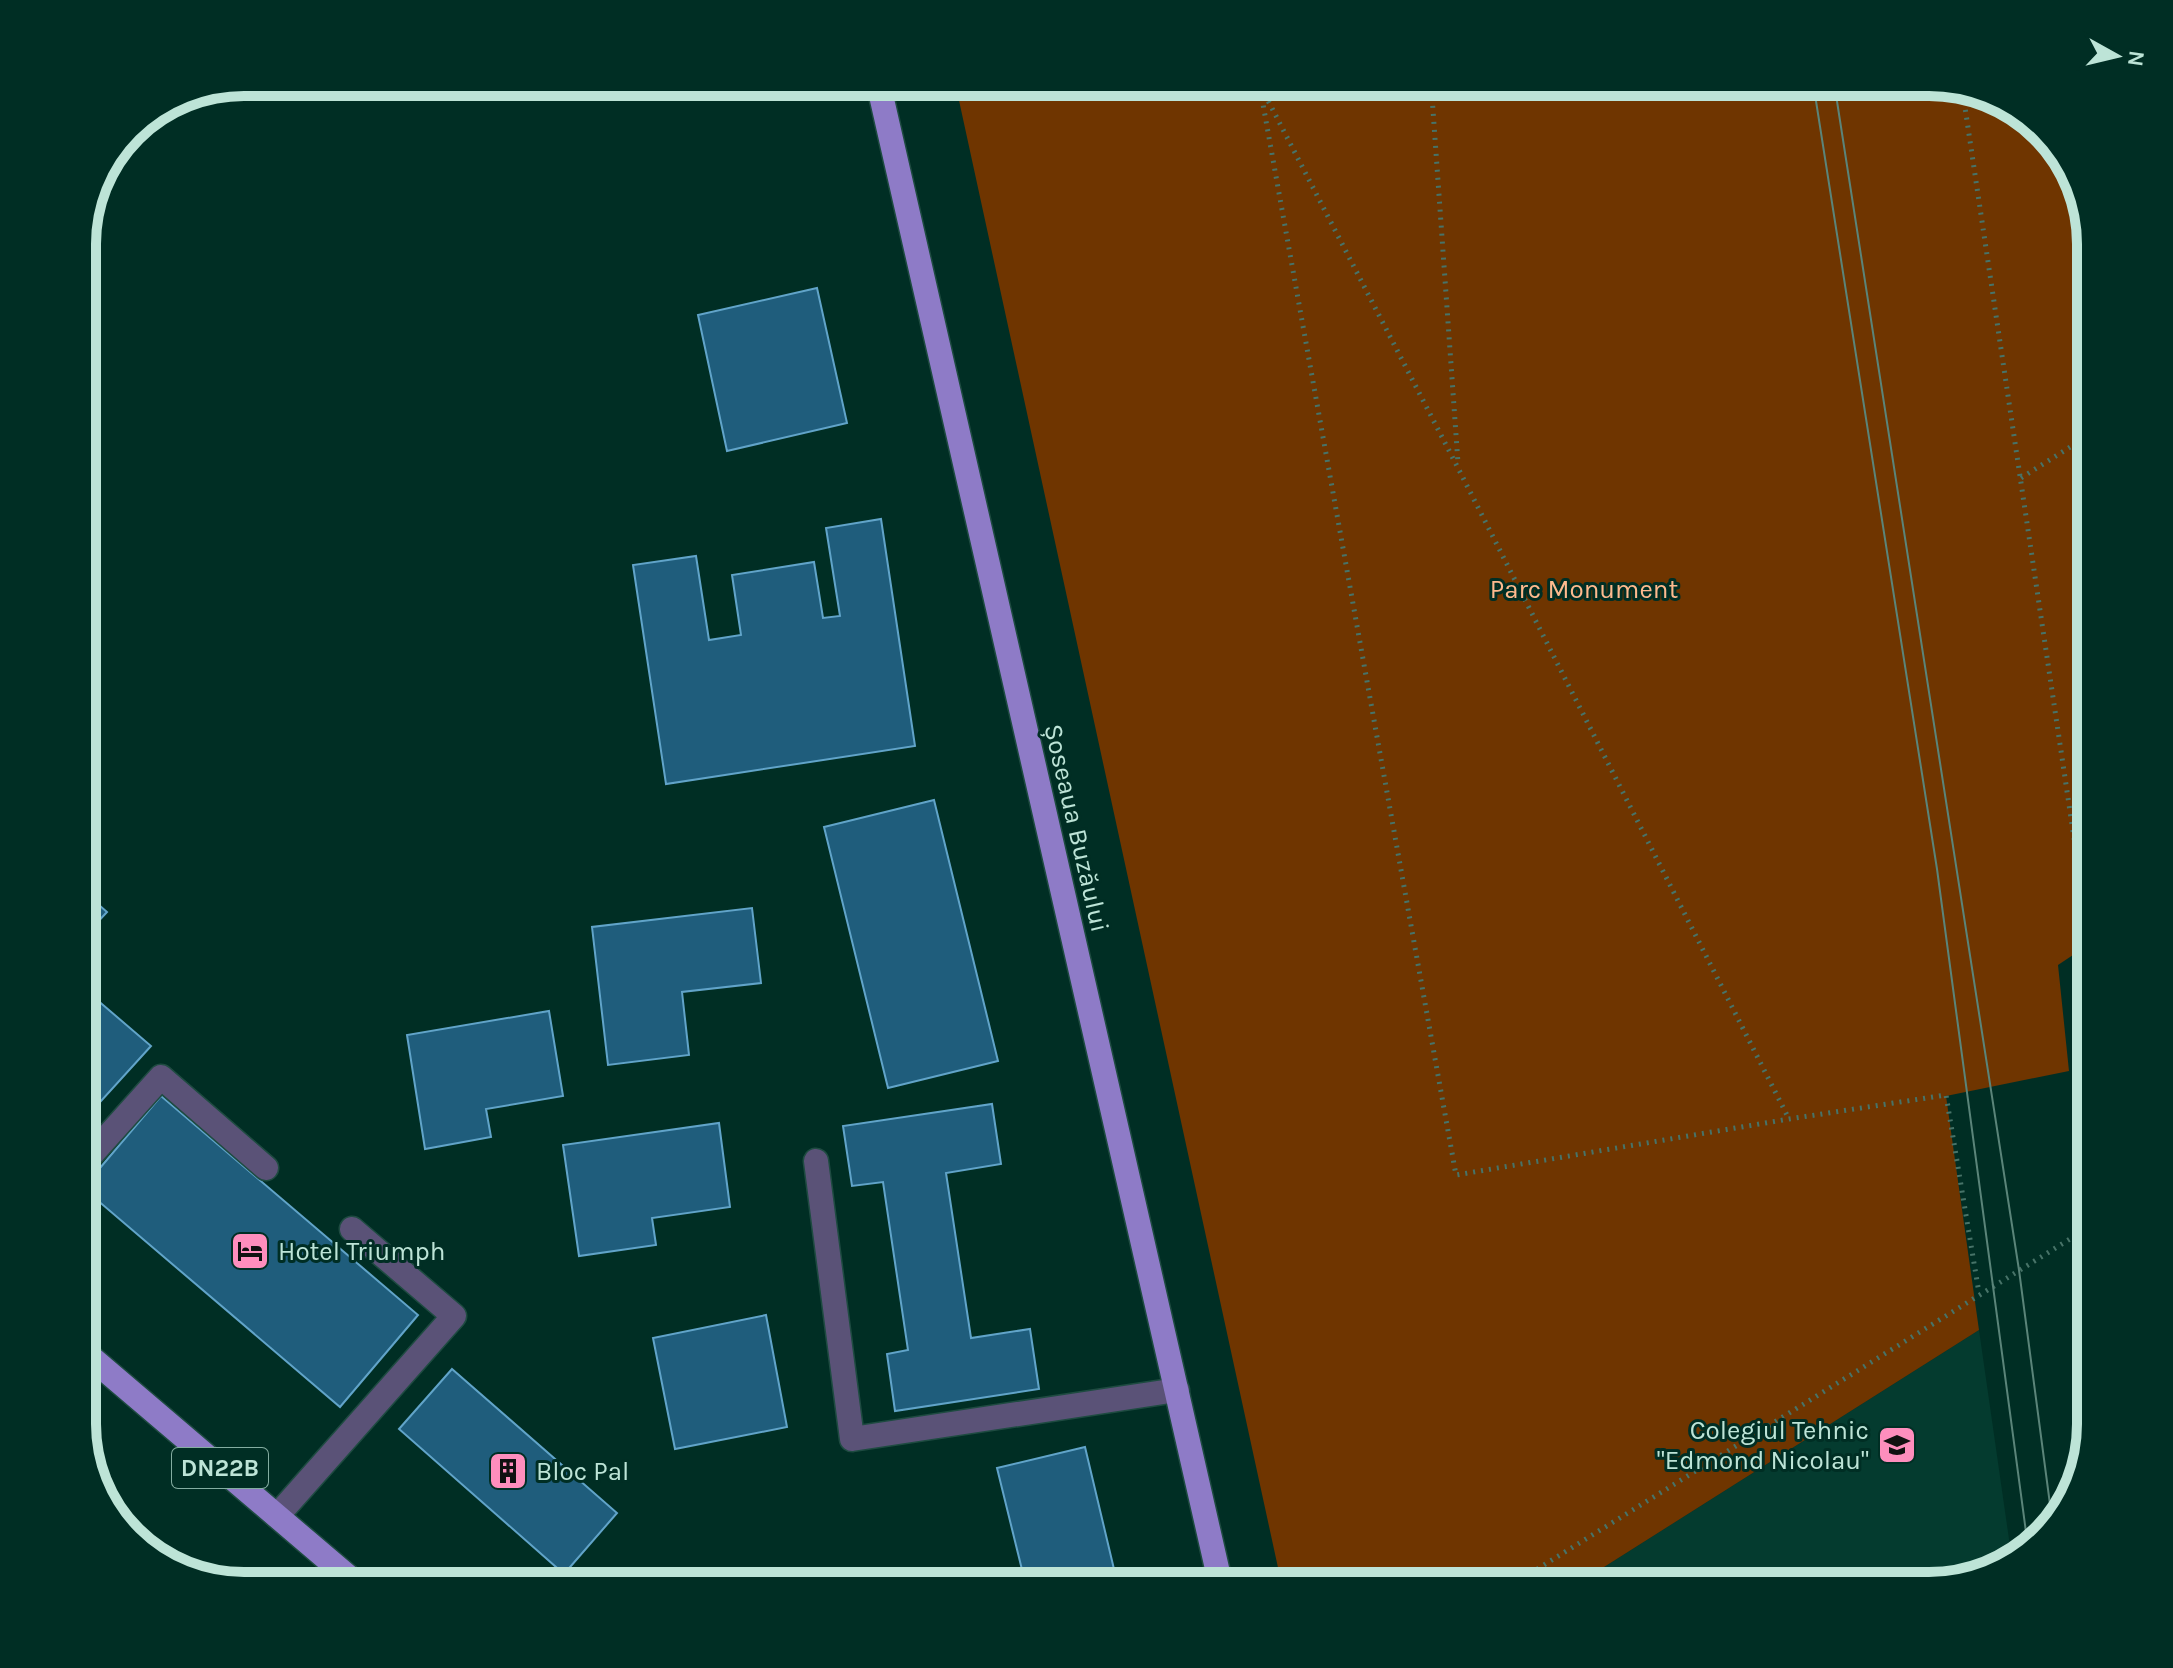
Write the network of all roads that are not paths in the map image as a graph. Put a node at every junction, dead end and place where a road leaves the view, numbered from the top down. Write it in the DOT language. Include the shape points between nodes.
graph roads {
  1 [pos="881,96"];
  2 [pos="96,1149"];
  3 [pos="816,1161"];
  4 [pos="266,1168"];
  5 [pos="352,1229"];
  6 [pos="96,1362"];
  7 [pos="1177,1390"];
  8 [pos="277,1516"];
  9 [pos="343,1572"];
  10 [pos="1218,1572"];
  1 -- 7 [label="main road, Șoseaua Buzăului"];
  2 -- 4 [label="street" via="161,1077"];
  3 -- 7 [label="street" via="852,1439"];
  5 -- 8 [label="street" via="454,1316"];
  6 -- 8 [label="main road, DN22B"];
  7 -- 10 [label="main road, Șoseaua Buzăului"];
  8 -- 9 [label="main road, DN22B"];
}
